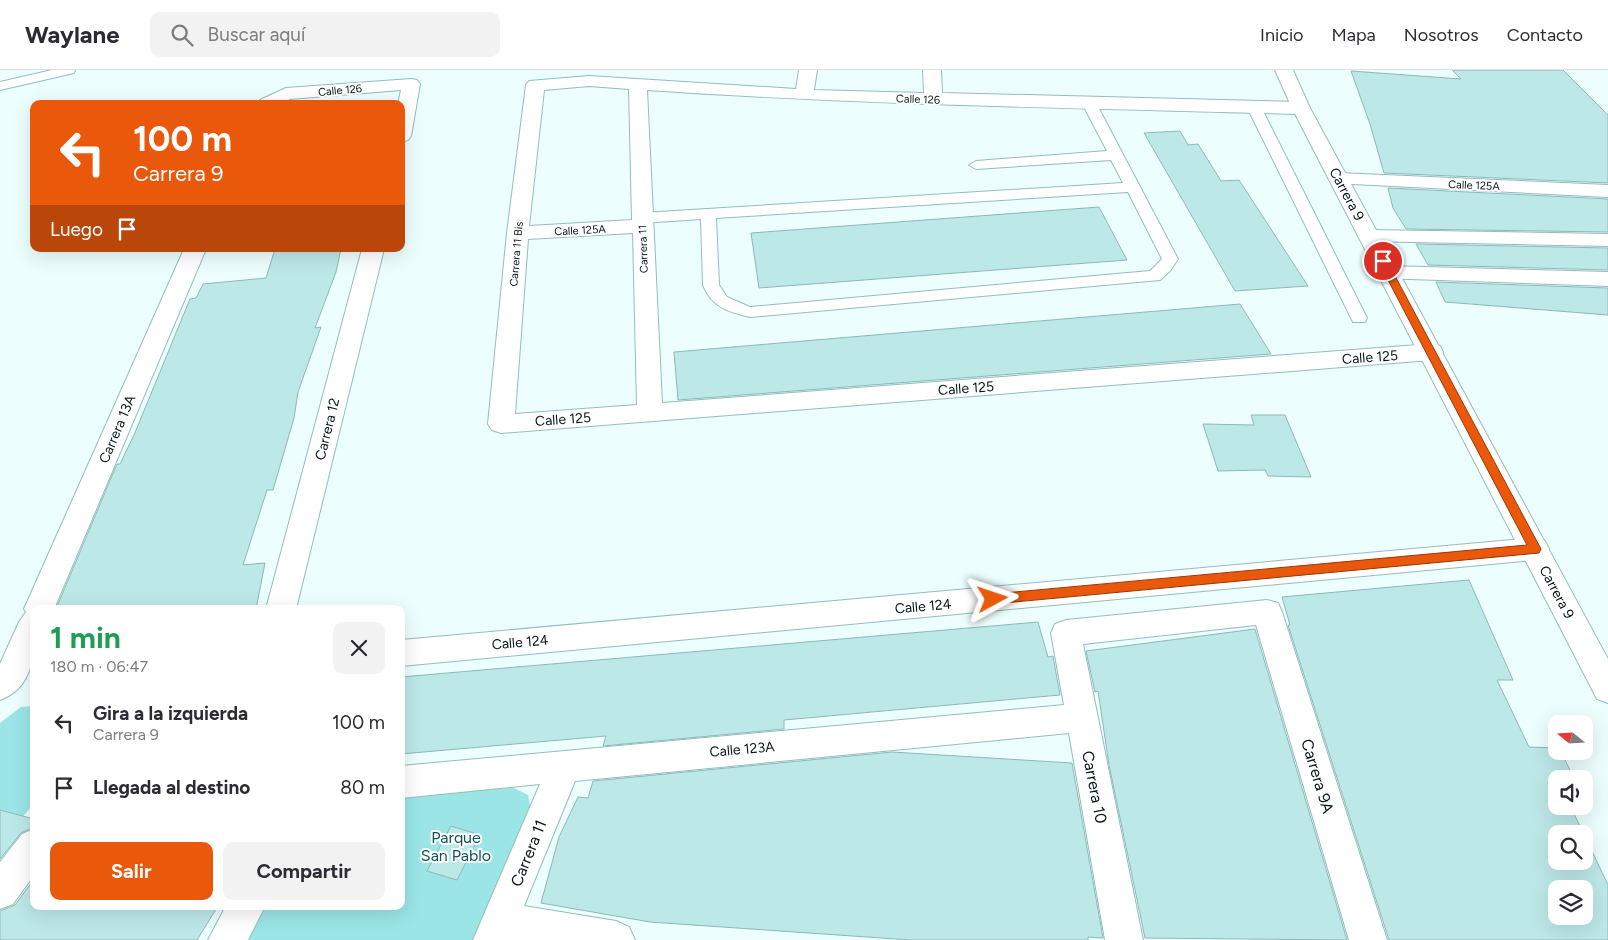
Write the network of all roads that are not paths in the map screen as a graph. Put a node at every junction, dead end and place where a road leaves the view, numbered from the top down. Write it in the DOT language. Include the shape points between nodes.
graph roads {
  1 [pos="69,70"];
  2 [pos="808,70"];
  3 [pos="932,70"];
  4 [pos="1284,70"];
  5 [pos="590,75"];
  6 [pos="674,78"];
  7 [pos="535,85"];
  8 [pos="638,85"];
  9 [pos="0,86"];
  10 [pos="804,95"];
  11 [pos="273,100"];
  12 [pos="933,100"];
  13 [pos="1089,103"];
  14 [pos="1254,107"];
  15 [pos="1301,108"];
  16 [pos="405,115"];
  17 [pos="1116,154"];
  18 [pos="976,165"];
  19 [pos="1339,180"];
  20 [pos="1133,187"];
  21 [pos="1608,191"];
  22 [pos="708,214"];
  23 [pos="642,222"];
  24 [pos="518,233"];
  25 [pos="1370,236"];
  26 [pos="1608,240"];
  27 [pos="194,252"];
  28 [pos="372,252"];
  29 [pos="1389,273"];
  30 [pos="1608,279"];
  31 [pos="1359,318"];
  32 [pos="1431,352"];
  33 [pos="650,413"];
  34 [pos="501,424"];
  35 [pos="1535,549"];
  36 [pos="41,605"];
  37 [pos="282,605"];
  38 [pos="1267,612"];
  39 [pos="30,632"];
  40 [pos="405,653"];
  41 [pos="11,679"];
  42 [pos="1608,689"];
  43 [pos="1082,717"];
  44 [pos="564,766"];
  45 [pos="405,782"];
  46 [pos="30,851"];
  47 [pos="0,891"];
  48 [pos="245,910"];
  49 [pos="496,930"];
  50 [pos="227,940"];
  51 [pos="616,940"];
  52 [pos="1124,940"];
  53 [pos="1368,940"];
  1 -- 9 [label="lane"];
  2 -- 10 [label="street"];
  3 -- 12 [label="street"];
  4 -- 15 [label="street, Carrera 9"];
  5 -- 7 [label="street, Calle 126"];
  5 -- 8 [label="street, Calle 126"];
  6 -- 8 [label="street, Calle 126"];
  6 -- 10 [label="street, Calle 126"];
  7 -- 24 [label="street, Carrera 11 Bis"];
  8 -- 23 [label="street, Carrera 11"];
  10 -- 12 [label="street, Calle 126"];
  11 -- 16 [label="street, Calle 126" via="286,94 411,84"];
  12 -- 13 [label="street, Calle 126"];
  13 -- 14 [label="street, Calle 126"];
  13 -- 17 [label="lane"];
  14 -- 15 [label="street, Calle 126"];
  14 -- 31 [label="lane"];
  15 -- 19 [label="street, Carrera 9"];
  17 -- 18 [label="lane"];
  17 -- 20 [label="lane"];
  19 -- 21 [label="street, Calle 125A"];
  19 -- 25 [label="street, Carrera 9"];
  20 -- 22 [label="lane"];
  20 -- 22 [label="lane" via="1170,259 1154,276 767,312 735,309 722,303 714,294"];
  22 -- 23 [label="lane"];
  23 -- 24 [label="street, Calle 125A"];
  23 -- 33 [label="street, Carrera 11"];
  24 -- 34 [label="street, Carrera 11 Bis"];
  25 -- 26 [label="street"];
  25 -- 29 [label="street, Carrera 9"];
  27 -- 36 [label="street, Carrera 13A"];
  28 -- 37 [label="street, Carrera 12"];
  29 -- 30 [label="street"];
  29 -- 32 [label="street, Carrera 9"];
  32 -- 33 [label="street, Calle 125"];
  32 -- 35 [label="street, Carrera 9"];
  33 -- 34 [label="street, Calle 125"];
  35 -- 40 [label="street, Calle 124"];
  35 -- 42 [label="street, Carrera 9"];
  38 -- 43 [label="street, Carrera 10" via="1066,633"];
  38 -- 53 [label="street, Carrera 9A"];
  39 -- 41 [label="street"];
  43 -- 44 [label="street, Calle 123A"];
  43 -- 52 [label="street, Carrera 10"];
  44 -- 45 [label="street, Calle 123A"];
  44 -- 49 [label="street, Carrera 11"];
  46 -- 47 [label="street"];
  48 -- 50 [label="street"];
  49 -- 51 [label="street"];
}
